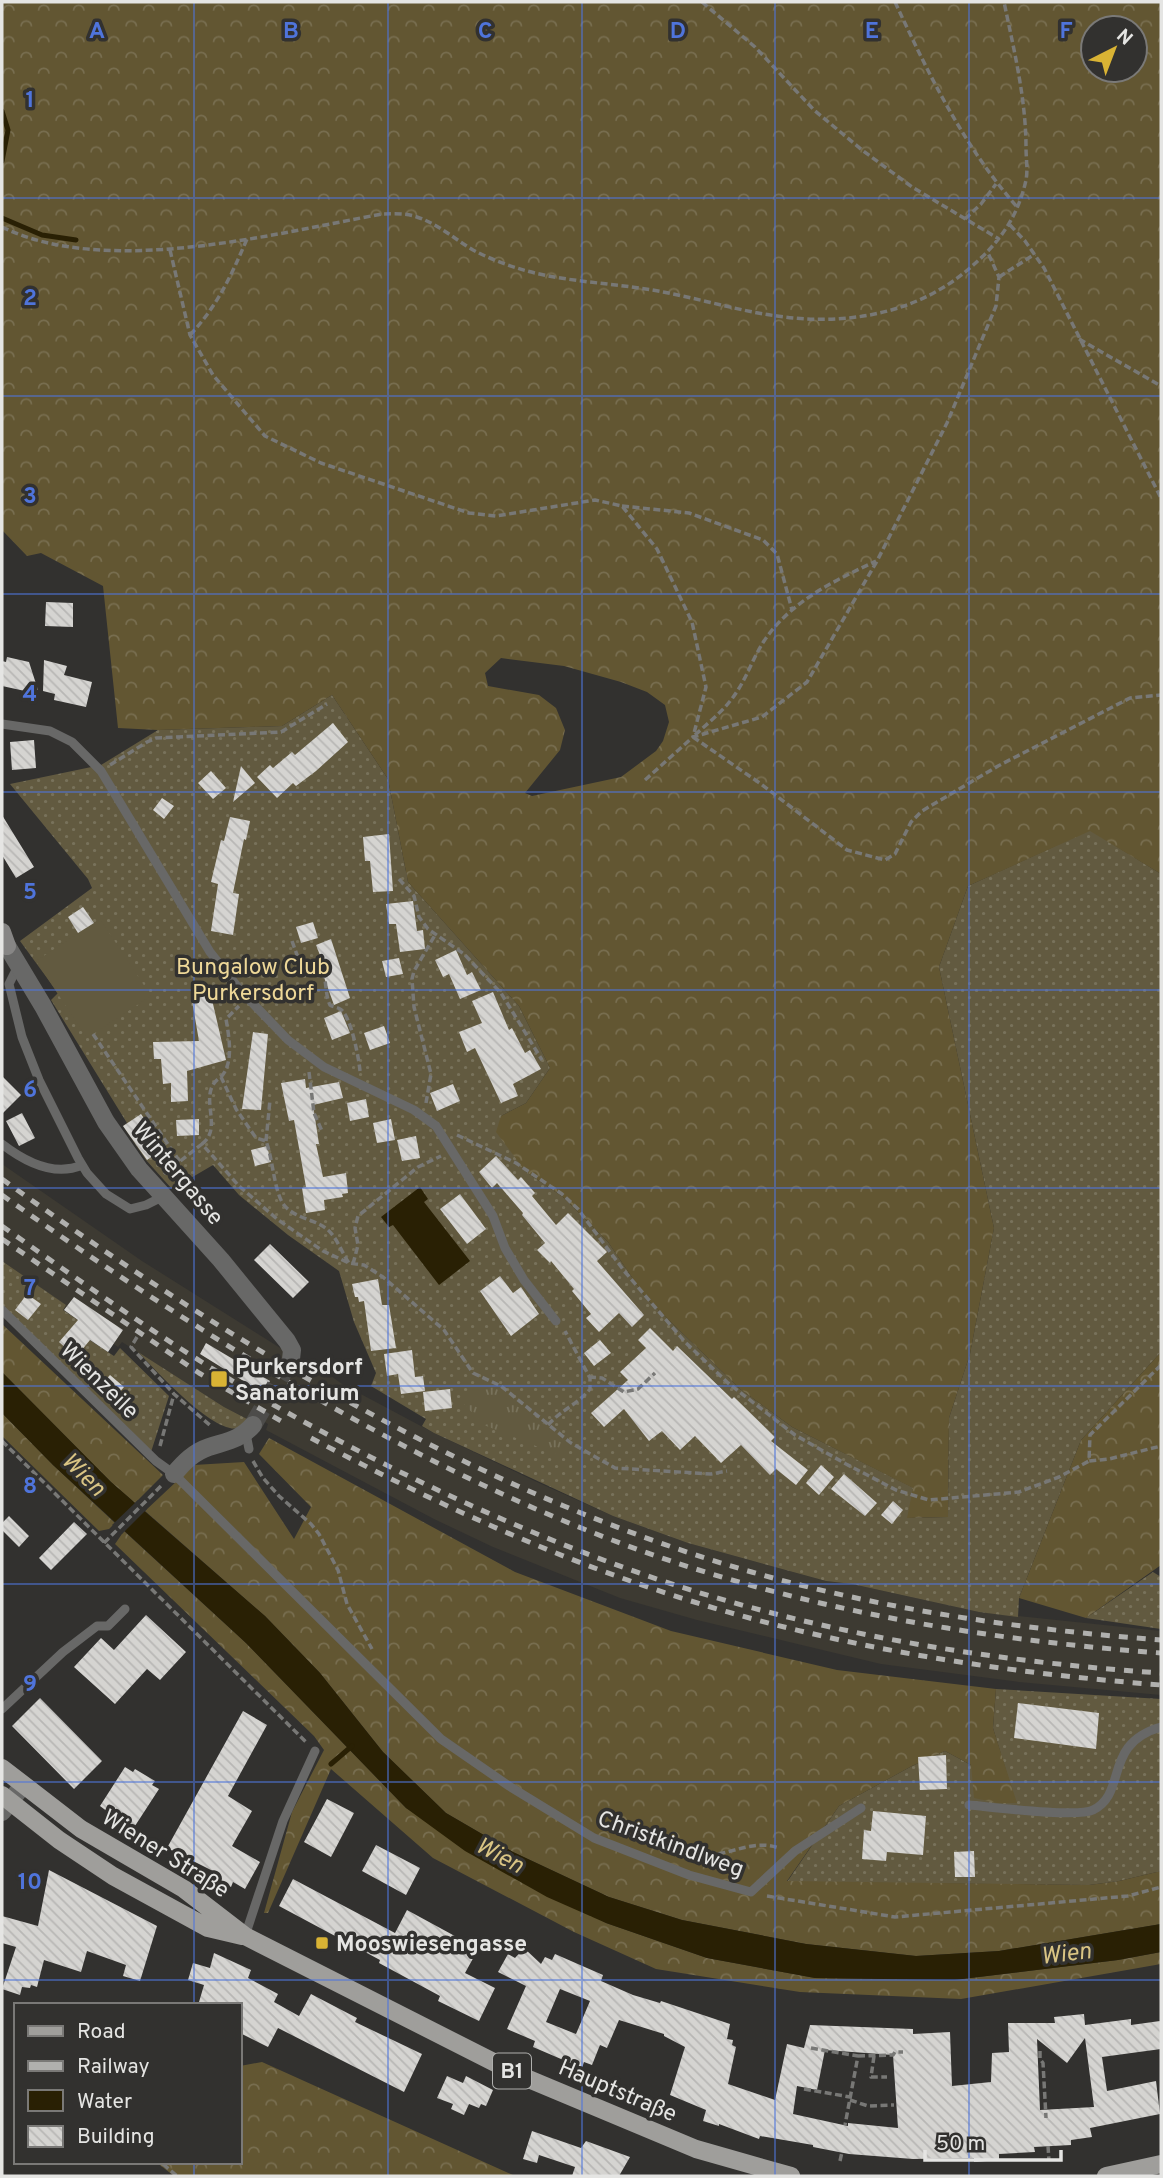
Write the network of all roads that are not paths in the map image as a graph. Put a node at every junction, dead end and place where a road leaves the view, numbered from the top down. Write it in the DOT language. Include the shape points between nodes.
graph roads {
  1 [pos="2,724"];
  2 [pos="4,939"];
  3 [pos="19,965"];
  4 [pos="2,1144"];
  5 [pos="82,1165"];
  6 [pos="157,1191"];
  7 [pos="2,1310"];
  8 [pos="556,1321"];
  9 [pos="291,1359"];
  10 [pos="246,1437"];
  11 [pos="172,1476"];
  12 [pos="125,1609"];
  13 [pos="2,1709"];
  14 [pos="1161,1727"];
  15 [pos="315,1751"];
  16 [pos="2,1768"];
  17 [pos="23,1785"];
  18 [pos="4,1803"];
  19 [pos="969,1805"];
  20 [pos="861,1808"];
  21 [pos="245,1936"];
  22 [pos="1161,2164"];
  23 [pos="791,2176"];
  24 [pos="1106,2176"];
  1 -- 8 [label="lane" via="50,731 72,742 102,771 211,952 288,1040 310,1058 414,1110 436,1126 493,1216 524,1280"];
  2 -- 3 [label="street, Wintergasse"];
  3 -- 5 [label="lane" via="9,984 22,1037"];
  3 -- 6 [label="street, Wintergasse" via="106,1122"];
  4 -- 5 [label="lane" via="48,1168"];
  5 -- 6 [label="lane" via="106,1194 130,1209 146,1205"];
  6 -- 9 [label="street, Wintergasse" via="288,1341"];
  7 -- 11 [label="lane, Wienzeile"];
  10 -- 11 [label="street" via="207,1448 186,1460"];
  11 -- 20 [label="lane, Christkindlweg" via="441,1739 594,1839 689,1875 751,1892 788,1857"];
  12 -- 13 [label="lane" via="108,1626 97,1626 64,1652"];
  14 -- 19 [label="lane" via="1132,1741 1112,1788 1102,1804 1090,1811"];
  15 -- 21 [label="lane" via="283,1821"];
  16 -- 17 [label="main road, Wiener Straße / B1"];
  17 -- 18 [label="street"];
  17 -- 21 [label="main road, Wiener Straße / B1" via="98,1841 184,1889"];
  18 -- 21 [label="main road, Wiener Straße / B1" via="122,1881 208,1928"];
  21 -- 23 [label="main road, Hauptstraße / B1" via="519,2075 696,2149"];
  22 -- 24 [label="main road"];
}
